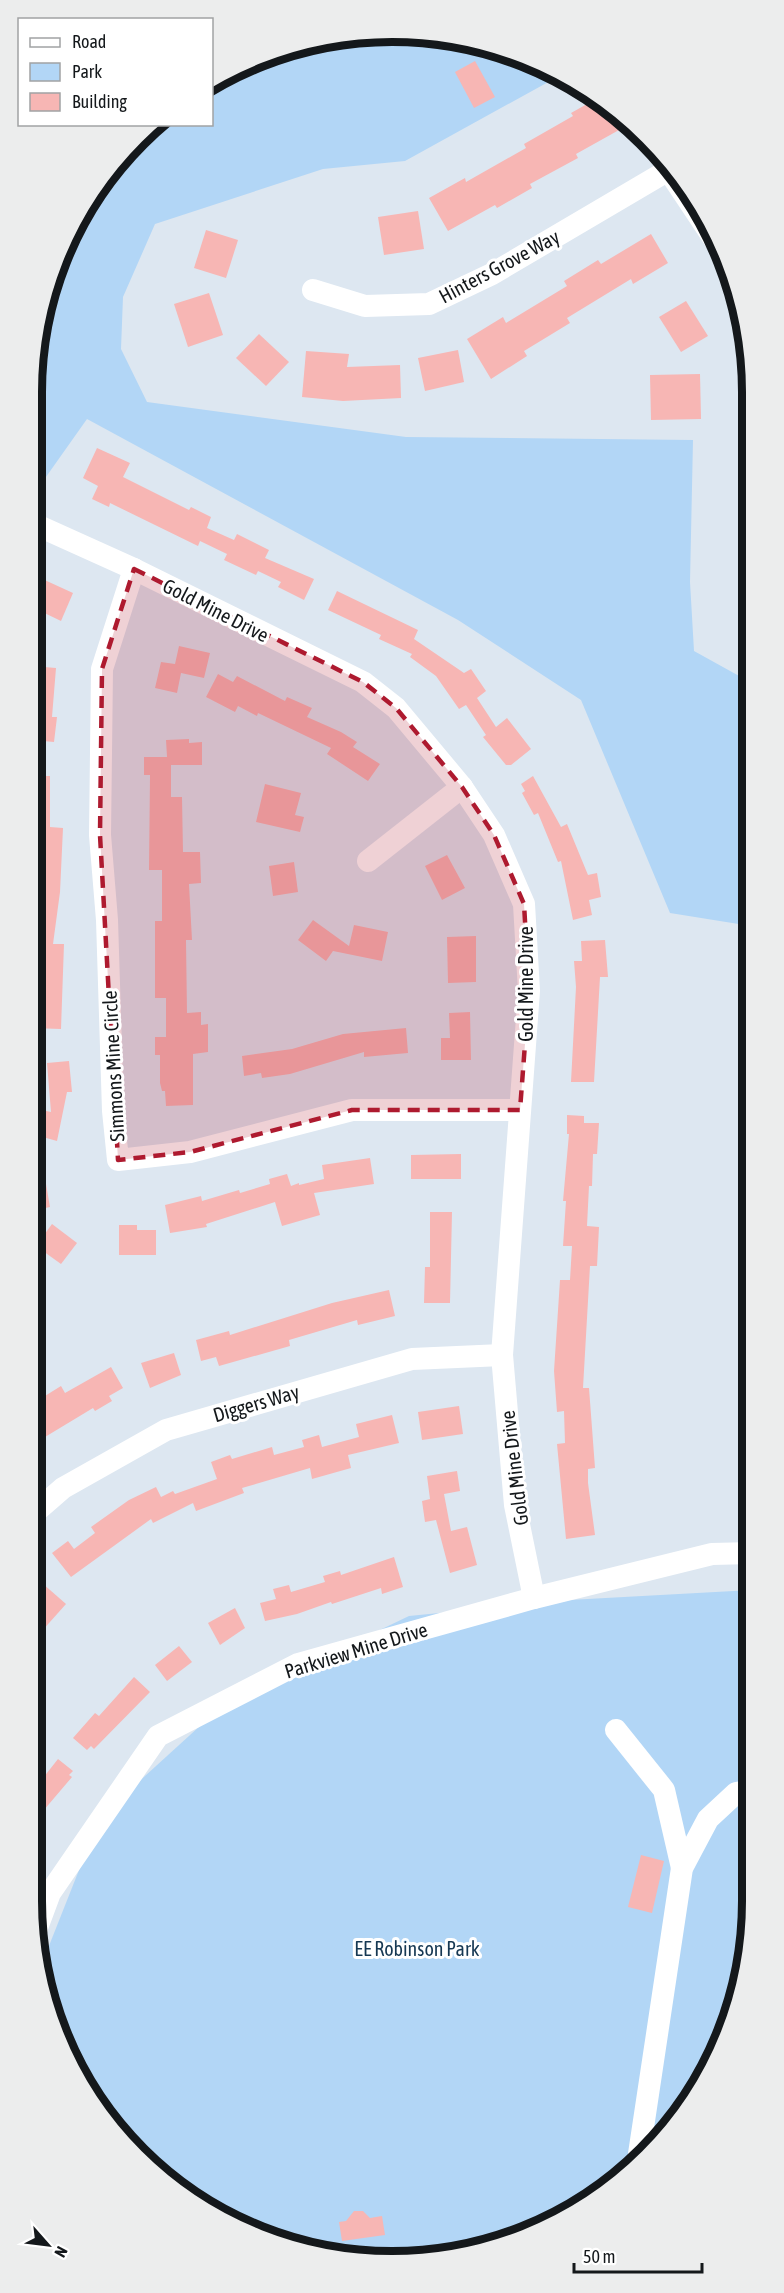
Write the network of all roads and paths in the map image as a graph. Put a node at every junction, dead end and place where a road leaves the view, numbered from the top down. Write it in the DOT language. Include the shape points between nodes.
graph roads {
  1 [pos="664,172"];
  2 [pos="313,290"];
  3 [pos="42,528"];
  4 [pos="134,569"];
  5 [pos="462,787"];
  6 [pos="368,861"];
  7 [pos="520,1110"];
  8 [pos="502,1355"];
  9 [pos="42,1506"];
  10 [pos="742,1553"];
  11 [pos="534,1598"];
  12 [pos="616,1730"];
  13 [pos="742,1792"];
  14 [pos="682,1868"];
  15 [pos="43,1913"];
  16 [pos="640,2147"];
  1 -- 2 [label="street, Hinters Grove Way" via="492,274 429,304 365,306"];
  3 -- 4 [label="street, Gold Mine Drive"];
  4 -- 5 [label="street, Gold Mine Drive" via="363,682 396,708"];
  4 -- 7 [label="street, Simmons Mine Circle" via="102,669 100,835 107,920 112,1111 118,1160 190,1152 352,1110"];
  5 -- 6 [label="street"];
  5 -- 7 [label="street, Gold Mine Drive" via="494,835 524,904 529,991"];
  7 -- 8 [label="street, Gold Mine Drive"];
  8 -- 9 [label="street, Diggers Way" via="412,1359 166,1430 63,1488"];
  8 -- 11 [label="street, Gold Mine Drive" via="515,1505"];
  10 -- 11 [label="street, Parkview Mine Drive" via="712,1554"];
  11 -- 15 [label="street, Parkview Mine Drive" via="298,1664 158,1736 50,1893"];
  12 -- 14 [label="street" via="664,1790"];
  13 -- 14 [label="street" via="708,1819"];
  14 -- 16 [label="street"];
}
